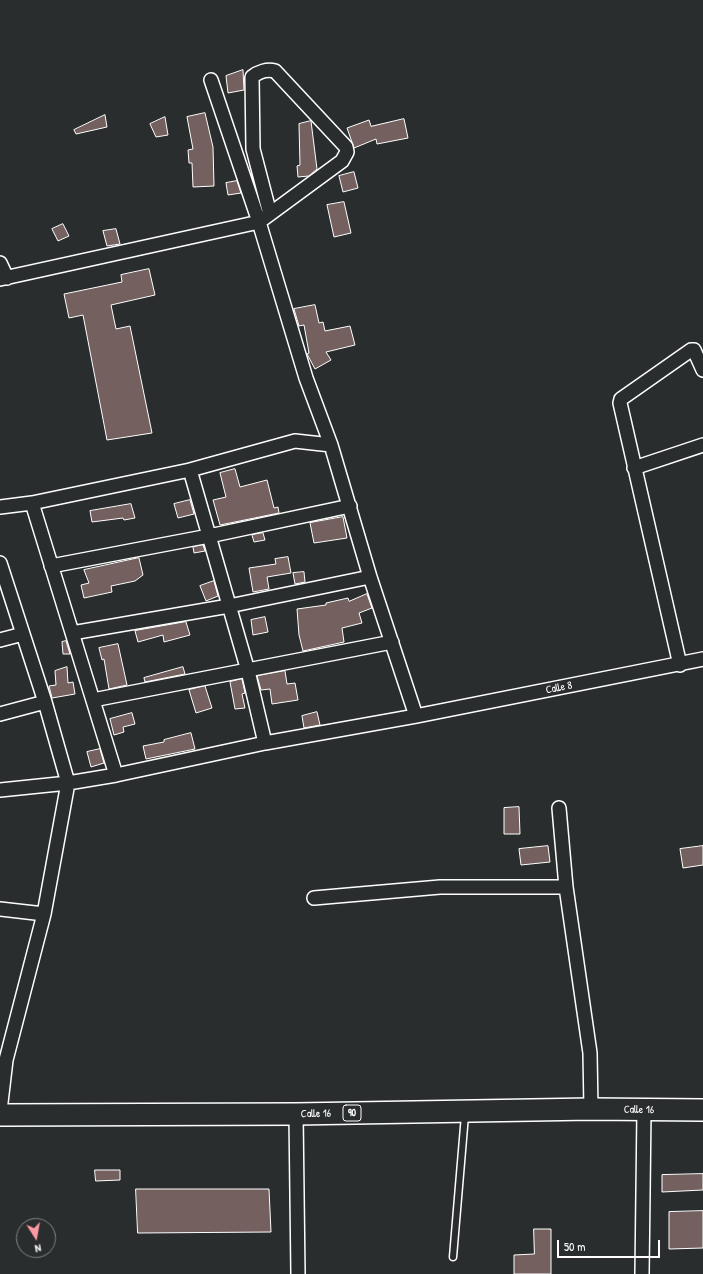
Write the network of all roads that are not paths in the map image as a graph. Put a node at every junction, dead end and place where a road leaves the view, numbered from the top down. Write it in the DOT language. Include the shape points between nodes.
graph roads {
  1 [pos="211,80"];
  2 [pos="270,214"];
  3 [pos="259,222"];
  4 [pos="0,263"];
  5 [pos="4,278"];
  6 [pos="703,370"];
  7 [pos="331,445"];
  8 [pos="703,445"];
  9 [pos="634,468"];
  10 [pos="190,470"];
  11 [pos="32,503"];
  12 [pos="350,506"];
  13 [pos="0,508"];
  14 [pos="209,536"];
  15 [pos="51,566"];
  16 [pos="1,571"];
  17 [pos="370,577"];
  18 [pos="229,606"];
  19 [pos="72,633"];
  20 [pos="23,634"];
  21 [pos="0,640"];
  22 [pos="392,642"];
  23 [pos="703,659"];
  24 [pos="680,665"];
  25 [pos="248,671"];
  26 [pos="93,700"];
  27 [pos="45,702"];
  28 [pos="0,714"];
  29 [pos="416,716"];
  30 [pos="265,743"];
  31 [pos="116,775"];
  32 [pos="68,783"];
  33 [pos="0,790"];
  34 [pos="558,808"];
  35 [pos="566,886"];
  36 [pos="314,898"];
  37 [pos="0,909"];
  38 [pos="44,914"];
  39 [pos="5,1053"];
  40 [pos="591,1099"];
  41 [pos="644,1110"];
  42 [pos="703,1110"];
  43 [pos="0,1111"];
  44 [pos="466,1111"];
  45 [pos="296,1114"];
  46 [pos="0,1115"];
  47 [pos="453,1257"];
  48 [pos="298,1274"];
  49 [pos="642,1274"];
  1 -- 3 [label="street"];
  2 -- 2 [label="street" via="342,161 347,152 346,147 275,71 270,70 252,77 252,149"];
  2 -- 3 [label="street"];
  3 -- 5 [label="street"];
  3 -- 7 [label="street" via="306,378"];
  4 -- 5 [label="street"];
  6 -- 9 [label="street" via="696,354 691,350 621,399 621,412"];
  7 -- 10 [label="street" via="295,441"];
  7 -- 12 [label="street"];
  8 -- 9 [label="street"];
  9 -- 24 [label="street"];
  10 -- 11 [label="street"];
  10 -- 14 [label="street"];
  11 -- 13 [label="street"];
  11 -- 15 [label="street"];
  12 -- 14 [label="street"];
  12 -- 17 [label="street"];
  14 -- 15 [label="street"];
  14 -- 18 [label="street"];
  15 -- 19 [label="street"];
  16 -- 20 [label="street"];
  17 -- 18 [label="street"];
  17 -- 22 [label="street"];
  18 -- 19 [label="street"];
  18 -- 25 [label="street"];
  19 -- 26 [label="street"];
  20 -- 21 [label="street"];
  20 -- 27 [label="street"];
  22 -- 25 [label="street"];
  22 -- 29 [label="street"];
  23 -- 24 [label="street, Calle 8"];
  24 -- 29 [label="street, Calle 8"];
  25 -- 26 [label="street"];
  25 -- 30 [label="street"];
  26 -- 31 [label="street"];
  27 -- 28 [label="street"];
  27 -- 32 [label="street"];
  29 -- 30 [label="street, Calle 8"];
  30 -- 31 [label="street, Calle 8"];
  31 -- 32 [label="street, Calle 8"];
  32 -- 33 [label="street, Calle 8"];
  32 -- 38 [label="street"];
  34 -- 35 [label="street"];
  35 -- 36 [label="street" via="440,887"];
  35 -- 40 [label="street" via="591,1069"];
  37 -- 38 [label="street"];
  38 -- 39 [label="street"];
  39 -- 43 [label="street"];
  40 -- 41 [label="highway, Calle 16 / 90"];
  40 -- 44 [label="highway, Calle 16 / 90"];
  41 -- 42 [label="highway, Calle 16 / 90"];
  41 -- 49 [label="street"];
  44 -- 45 [label="highway, Calle 16 / 90"];
  44 -- 47 [label="lane"];
  45 -- 46 [label="highway, Calle 16 / 90"];
  45 -- 48 [label="street"];
}
